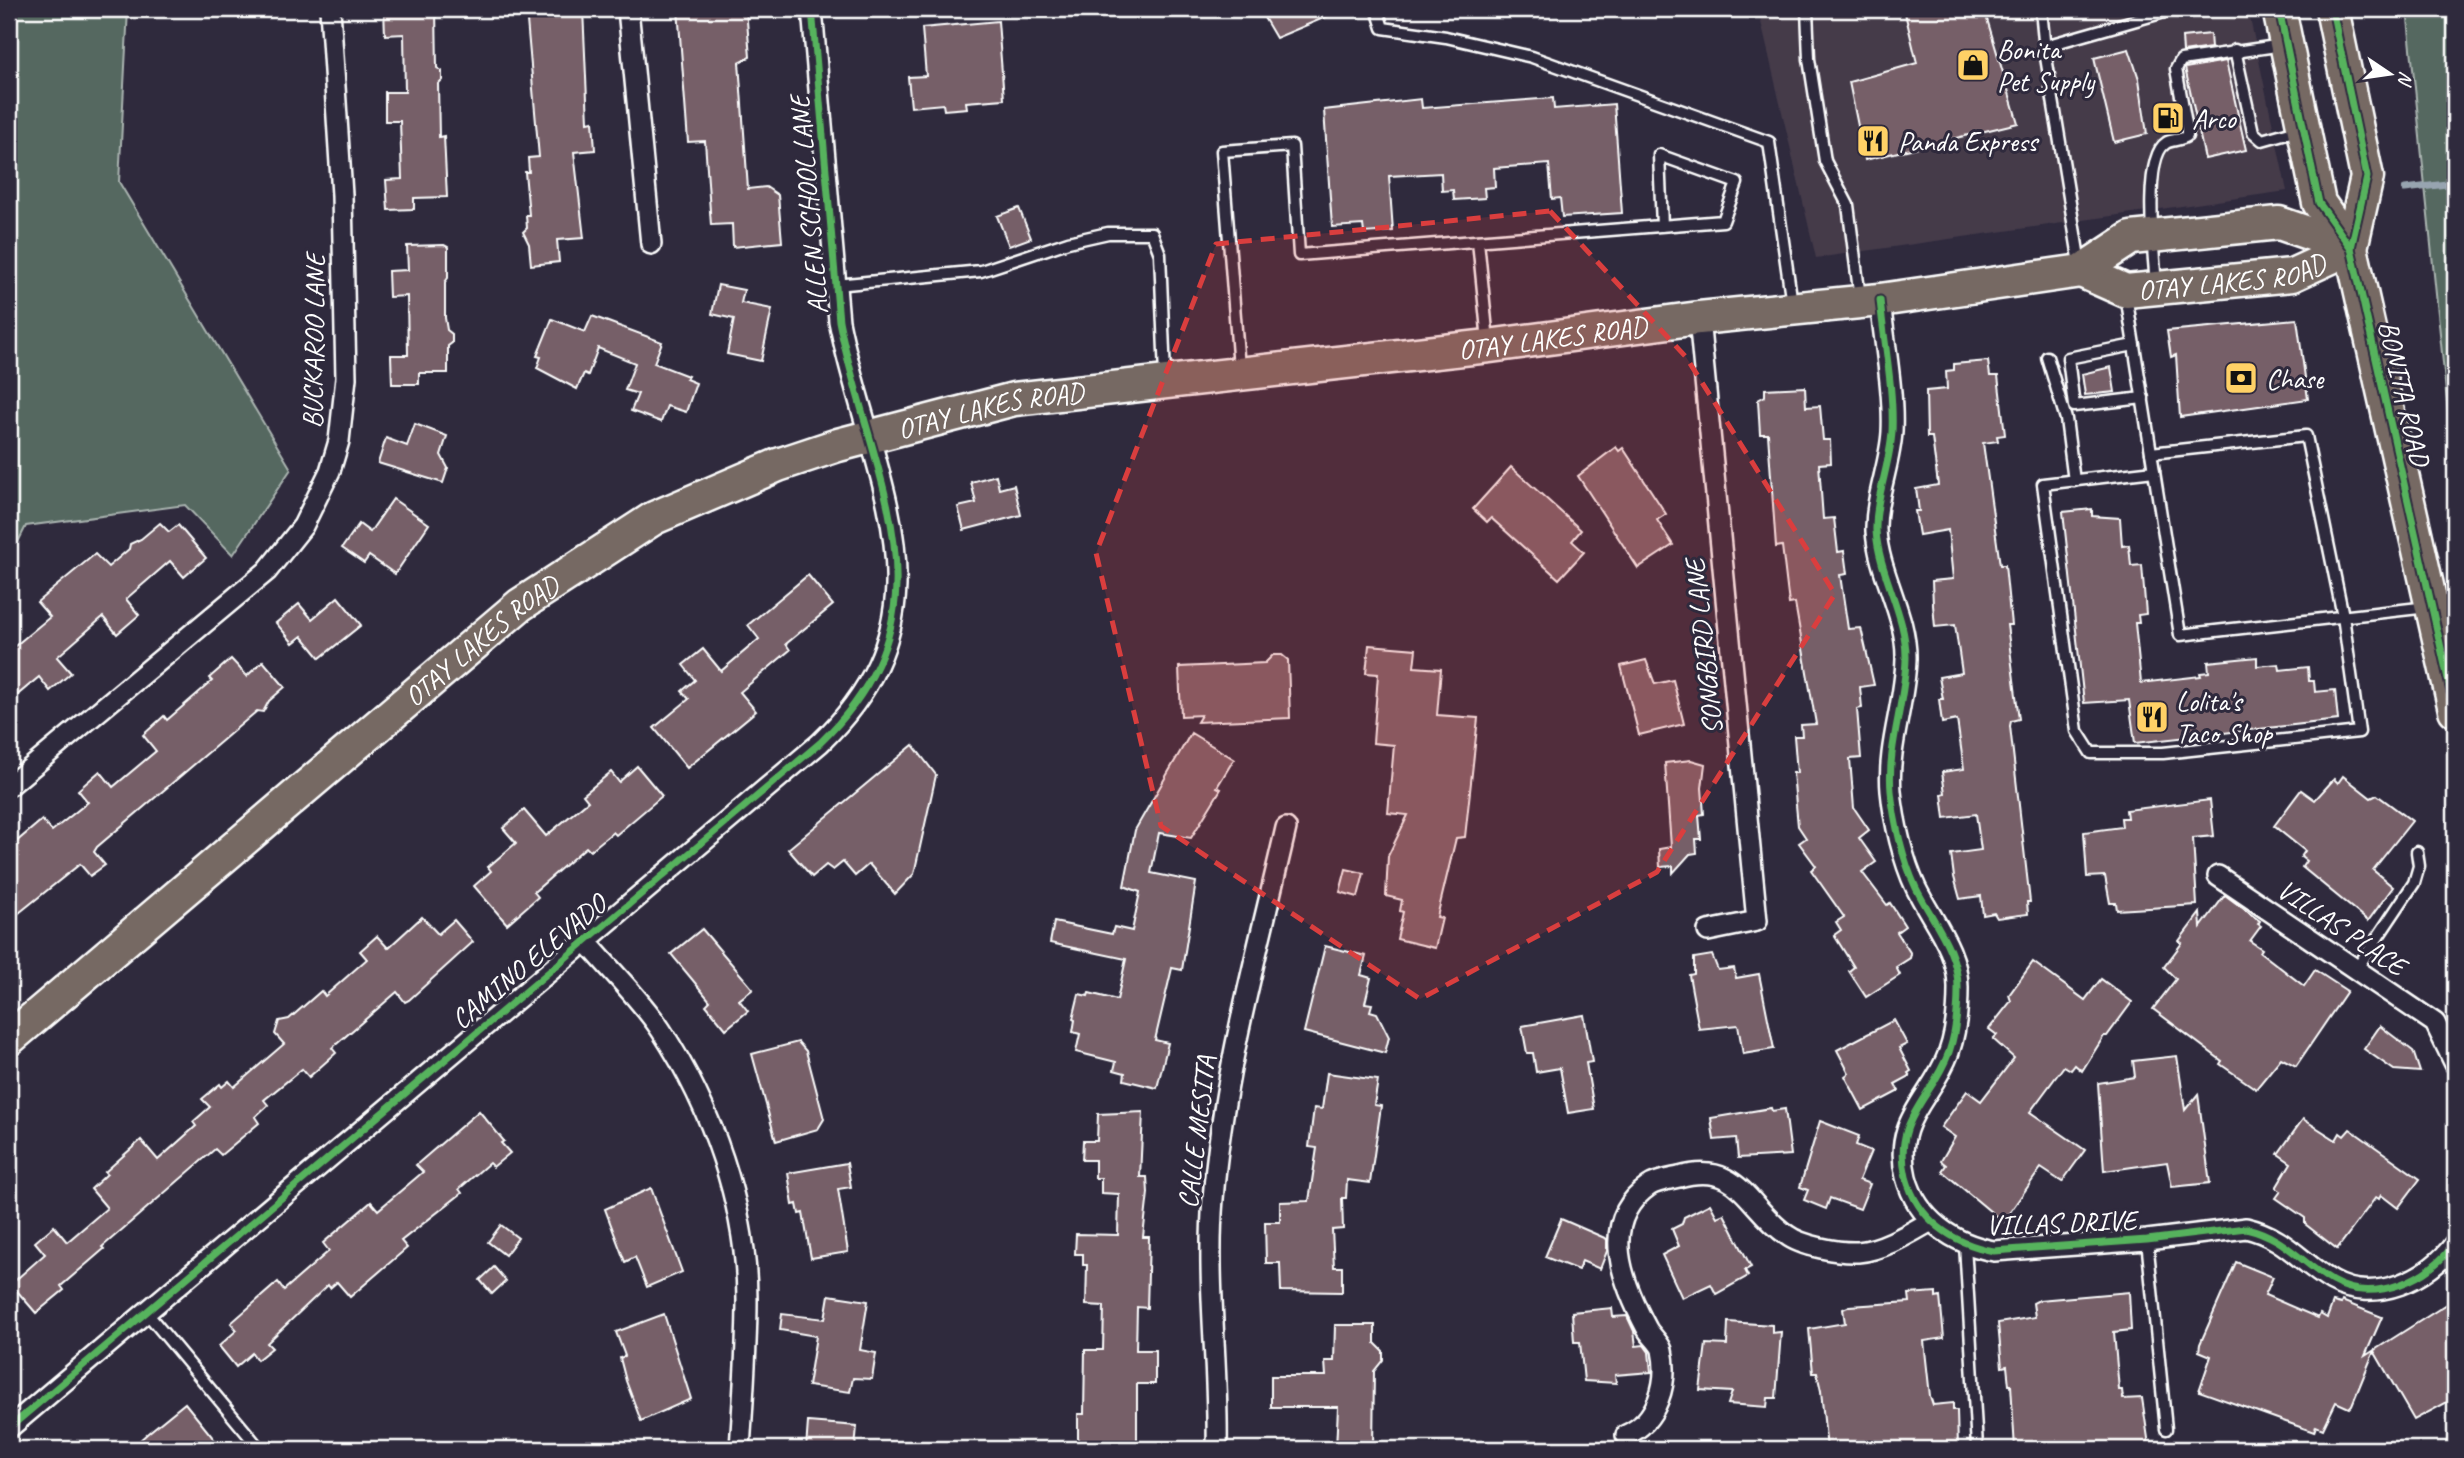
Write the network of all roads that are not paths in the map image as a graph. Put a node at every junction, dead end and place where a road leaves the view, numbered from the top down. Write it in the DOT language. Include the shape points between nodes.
graph roads {
  1 [pos="330,9"];
  2 [pos="628,9"];
  3 [pos="812,9"];
  4 [pos="1377,9"];
  5 [pos="1807,9"];
  6 [pos="2041,9"];
  7 [pos="2175,9"];
  8 [pos="2279,9"];
  9 [pos="2332,9"];
  10 [pos="2286,44"];
  11 [pos="2045,46"];
  12 [pos="2235,50"];
  13 [pos="2303,129"];
  14 [pos="1662,226"];
  15 [pos="2152,236"];
  16 [pos="1478,240"];
  17 [pos="651,244"];
  18 [pos="2351,248"];
  19 [pos="2081,271"];
  20 [pos="836,285"];
  21 [pos="2141,290"];
  22 [pos="1870,301"];
  23 [pos="1793,310"];
  24 [pos="1699,318"];
  25 [pos="2134,345"];
  26 [pos="1489,346"];
  27 [pos="2047,357"];
  28 [pos="1240,376"];
  29 [pos="1165,384"];
  30 [pos="2143,398"];
  31 [pos="869,435"];
  32 [pos="2151,453"];
  33 [pos="2154,471"];
  34 [pos="2074,481"];
  35 [pos="2432,606"];
  36 [pos="2343,617"];
  37 [pos="2455,710"];
  38 [pos="9,786"];
  39 [pos="1286,828"];
  40 [pos="2417,852"];
  41 [pos="2218,876"];
  42 [pos="1708,931"];
  43 [pos="585,940"];
  44 [pos="2355,971"];
  45 [pos="9,1039"];
  46 [pos="2455,1064"];
  47 [pos="1931,1221"];
  48 [pos="2147,1240"];
  49 [pos="2455,1243"];
  50 [pos="1965,1244"];
  51 [pos="146,1312"];
  52 [pos="9,1428"];
  53 [pos="2166,1429"];
  54 [pos="1626,1435"];
  55 [pos="1977,1447"];
  56 [pos="260,1449"];
  57 [pos="740,1449"];
  58 [pos="1217,1449"];
  1 -- 38 [label="street, BUCKAROO LANE" via="342,195 346,378 339,441 330,471 303,526 267,570"];
  2 -- 17 [label="street"];
  3 -- 20 [label="street, ALLEN SCHOOL LANE"];
  4 -- 23 [label="lane" via="1383,28 1532,57 1769,142"];
  5 -- 22 [label="lane" via="1809,59 1825,162 1848,205"];
  6 -- 11 [label="lane"];
  7 -- 11 [label="lane"];
  8 -- 10 [label="main road, BONITA ROAD"];
  9 -- 18 [label="main road, BONITA ROAD" via="2367,177"];
  10 -- 12 [label="lane"];
  10 -- 13 [label="main road, BONITA ROAD"];
  11 -- 19 [label="lane"];
  12 -- 13 [label="lane" via="2253,132 2262,139"];
  12 -- 15 [label="lane" via="2181,60 2176,69 2187,136 2166,143 2155,158"];
  13 -- 18 [label="main road, BONITA ROAD" via="2319,202"];
  14 -- 14 [label="lane" via="1723,221 1737,183 1660,155"];
  14 -- 16 [label="lane"];
  15 -- 18 [label="main road, OTAY LAKES ROAD" via="2279,223"];
  15 -- 19 [label="main road, OTAY LAKES ROAD" via="2131,238"];
  15 -- 21 [label="lane"];
  16 -- 26 [label="lane"];
  16 -- 28 [label="lane" via="1299,255 1292,146 1222,151"];
  18 -- 21 [label="main road, OTAY LAKES ROAD" via="2292,275"];
  18 -- 35 [label="main road, BONITA ROAD"];
  19 -- 21 [label="main road, OTAY LAKES ROAD"];
  19 -- 22 [label="main road, OTAY LAKES ROAD"];
  20 -- 29 [label="lane" via="981,271 1068,242 1145,230 1152,233 1160,254"];
  20 -- 31 [label="street, ALLEN SCHOOL LANE" via="849,371"];
  21 -- 25 [label="lane"];
  22 -- 23 [label="main road, OTAY LAKES ROAD"];
  22 -- 47 [label="street, VILLAS DRIVE" via="1892,428 1876,529 1906,659 1891,789 1916,887 1946,939 1959,985 1949,1053 1913,1111 1904,1146 1907,1178"];
  23 -- 24 [label="main road, OTAY LAKES ROAD"];
  24 -- 26 [label="main road, OTAY LAKES ROAD"];
  24 -- 42 [label="street, SONGBIRD LANE" via="1758,921"];
  25 -- 30 [label="lane"];
  25 -- 30 [label="lane" via="2068,358 2074,406"];
  26 -- 28 [label="main road, OTAY LAKES ROAD"];
  27 -- 34 [label="lane" via="2066,419"];
  28 -- 29 [label="main road, OTAY LAKES ROAD"];
  29 -- 31 [label="main road, OTAY LAKES ROAD" via="1014,399"];
  30 -- 32 [label="lane"];
  31 -- 43 [label="street, CAMINO ELEVADO" via="897,548 898,571 888,640 868,686 820,743"];
  31 -- 45 [label="main road, OTAY LAKES ROAD" via="778,465 654,518 520,605"];
  32 -- 33 [label="lane"];
  32 -- 36 [label="lane" via="2306,436"];
  33 -- 34 [label="lane"];
  33 -- 36 [label="lane" via="2180,635"];
  34 -- 36 [label="lane" via="2043,484 2077,731 2091,753 2163,753 2359,732"];
  35 -- 36 [label="lane"];
  35 -- 37 [label="main road, BONITA ROAD"];
  39 -- 58 [label="street, CALLE MESITA" via="1231,1060 1217,1156 1213,1203"];
  40 -- 44 [label="lane" via="2414,883"];
  41 -- 44 [label="street, VILLAS PLACE"];
  43 -- 51 [label="street, CAMINO ELEVADO"];
  43 -- 57 [label="street" via="659,1028 686,1072 719,1148 745,1267"];
  44 -- 46 [label="street, VILLAS PLACE" via="2435,1023"];
  47 -- 50 [label="street, VILLAS DRIVE"];
  47 -- 54 [label="street" via="1901,1238 1859,1252 1805,1245 1786,1235 1737,1184 1701,1171 1650,1185 1624,1213 1618,1236 1620,1268 1647,1330 1661,1349 1662,1394 1642,1429"];
  48 -- 49 [label="street, VILLAS DRIVE" via="2246,1228 2288,1245 2333,1281 2371,1290 2409,1282"];
  48 -- 50 [label="street, VILLAS DRIVE" via="1994,1251"];
  48 -- 53 [label="lane"];
  50 -- 55 [label="lane"];
  51 -- 52 [label="street, CAMINO ELEVADO"];
  51 -- 56 [label="lane"];
}
